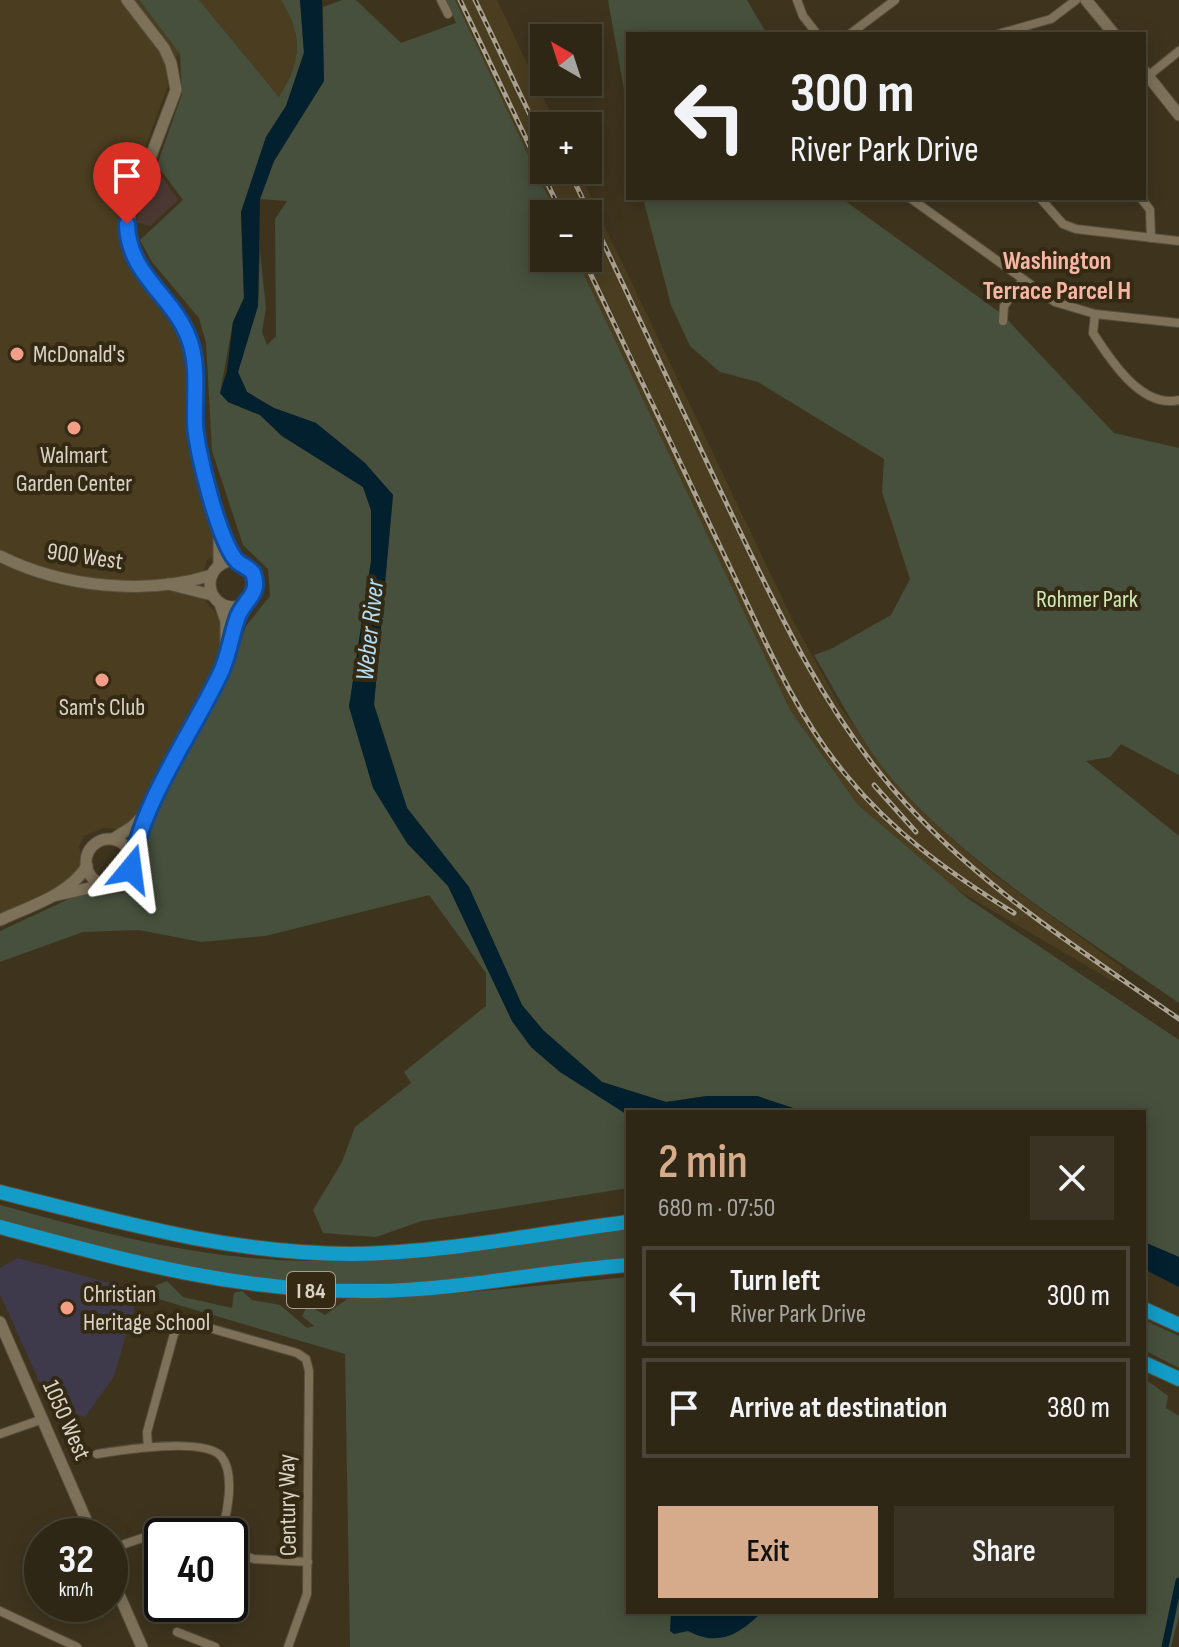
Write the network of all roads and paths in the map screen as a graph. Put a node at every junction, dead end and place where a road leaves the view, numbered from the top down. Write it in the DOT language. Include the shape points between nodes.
graph roads {
  1 [pos="127,0"];
  2 [pos="441,0"];
  3 [pos="797,0"];
  4 [pos="895,0"];
  5 [pos="1076,0"];
  6 [pos="1086,0"];
  7 [pos="448,14"];
  8 [pos="815,32"];
  9 [pos="853,32"];
  10 [pos="1012,32"];
  11 [pos="1112,32"];
  12 [pos="1179,51"];
  13 [pos="1146,74"];
  14 [pos="1179,115"];
  15 [pos="913,200"];
  16 [pos="931,200"];
  17 [pos="1042,200"];
  18 [pos="1142,200"];
  19 [pos="929,212"];
  20 [pos="1151,238"];
  21 [pos="1179,241"];
  22 [pos="1023,280"];
  23 [pos="1095,314"];
  24 [pos="1003,321"];
  25 [pos="1179,323"];
  26 [pos="1179,400"];
  27 [pos="220,526"];
  28 [pos="0,556"];
  29 [pos="238,562"];
  30 [pos="215,571"];
  31 [pos="167,584"];
  32 [pos="216,599"];
  33 [pos="243,605"];
  34 [pos="228,651"];
  35 [pos="150,810"];
  36 [pos="113,839"];
  37 [pos="131,855"];
  38 [pos="87,866"];
  39 [pos="103,885"];
  40 [pos="52,896"];
  41 [pos="0,920"];
  42 [pos="0,1192"];
  43 [pos="626,1222"];
  44 [pos="0,1227"];
  45 [pos="626,1265"];
  46 [pos="1146,1310"];
  47 [pos="0,1322"];
  48 [pos="1179,1325"];
  49 [pos="1146,1364"];
  50 [pos="1179,1379"];
  51 [pos="43,1419"];
  52 [pos="0,1434"];
  53 [pos="148,1447"];
  54 [pos="97,1454"];
  55 [pos="85,1518"];
  56 [pos="223,1518"];
  57 [pos="248,1557"];
  58 [pos="308,1562"];
  59 [pos="0,1611"];
  60 [pos="128,1615"];
  61 [pos="177,1632"];
  62 [pos="77,1647"];
  63 [pos="142,1647"];
  64 [pos="215,1647"];
  65 [pos="288,1647"];
  1 -- 27 [label="street" via="164,48 176,90 130,211 127,243 188,336 195,368 197,447"];
  2 -- 7 [label="street"];
  3 -- 8 [label="street"];
  4 -- 9 [label="street"];
  5 -- 10 [label="street" via="1051,19"];
  6 -- 11 [label="street"];
  12 -- 13 [label="street"];
  13 -- 14 [label="street"];
  15 -- 19 [label="street"];
  16 -- 19 [label="street"];
  17 -- 20 [label="street" via="1063,224 1076,229"];
  18 -- 20 [label="street" via="1150,210"];
  19 -- 22 [label="street"];
  20 -- 21 [label="street"];
  22 -- 23 [label="street" via="1065,308"];
  22 -- 24 [label="street" via="1004,306"];
  23 -- 25 [label="street"];
  23 -- 26 [label="street" via="1093,333 1138,389 1158,401"];
  27 -- 29 [label="street"];
  27 -- 30 [label="street"];
  28 -- 31 [label="street, 900 West" via="77,582"];
  29 -- 30 [label="street"];
  29 -- 33 [label="street" via="253,573 256,585"];
  30 -- 31 [label="street, 900 West"];
  30 -- 32 [label="street"];
  31 -- 32 [label="street, 900 West"];
  32 -- 33 [label="street" via="231,607"];
  32 -- 34 [label="street"];
  33 -- 34 [label="street"];
  34 -- 35 [label="street"];
  35 -- 36 [label="street"];
  35 -- 37 [label="street"];
  36 -- 37 [label="street"];
  36 -- 38 [label="street" via="94,845"];
  37 -- 39 [label="street" via="124,880"];
  38 -- 39 [label="street"];
  38 -- 40 [label="street"];
  39 -- 40 [label="street"];
  40 -- 41 [label="street"];
  42 -- 43 [label="highway, I 84" via="189,1240 288,1251 417,1250"];
  44 -- 45 [label="highway, I 84" via="157,1270 311,1290 438,1288"];
  46 -- 48 [label="highway"];
  47 -- 51 [label="street, 1050 West"];
  49 -- 50 [label="highway"];
  51 -- 52 [label="street"];
  51 -- 55 [label="street, 1050 West"];
  53 -- 54 [label="street"];
  53 -- 56 [label="street" via="209,1449 220,1456 227,1468"];
  53 -- 58 [label="street, Century Way" via="147,1432 180,1324 192,1323 306,1359"];
  57 -- 58 [label="street"];
  58 -- 65 [label="street, Century Way" via="305,1602"];
  59 -- 62 [label="street"];
  60 -- 63 [label="street"];
  61 -- 64 [label="street"];
}
